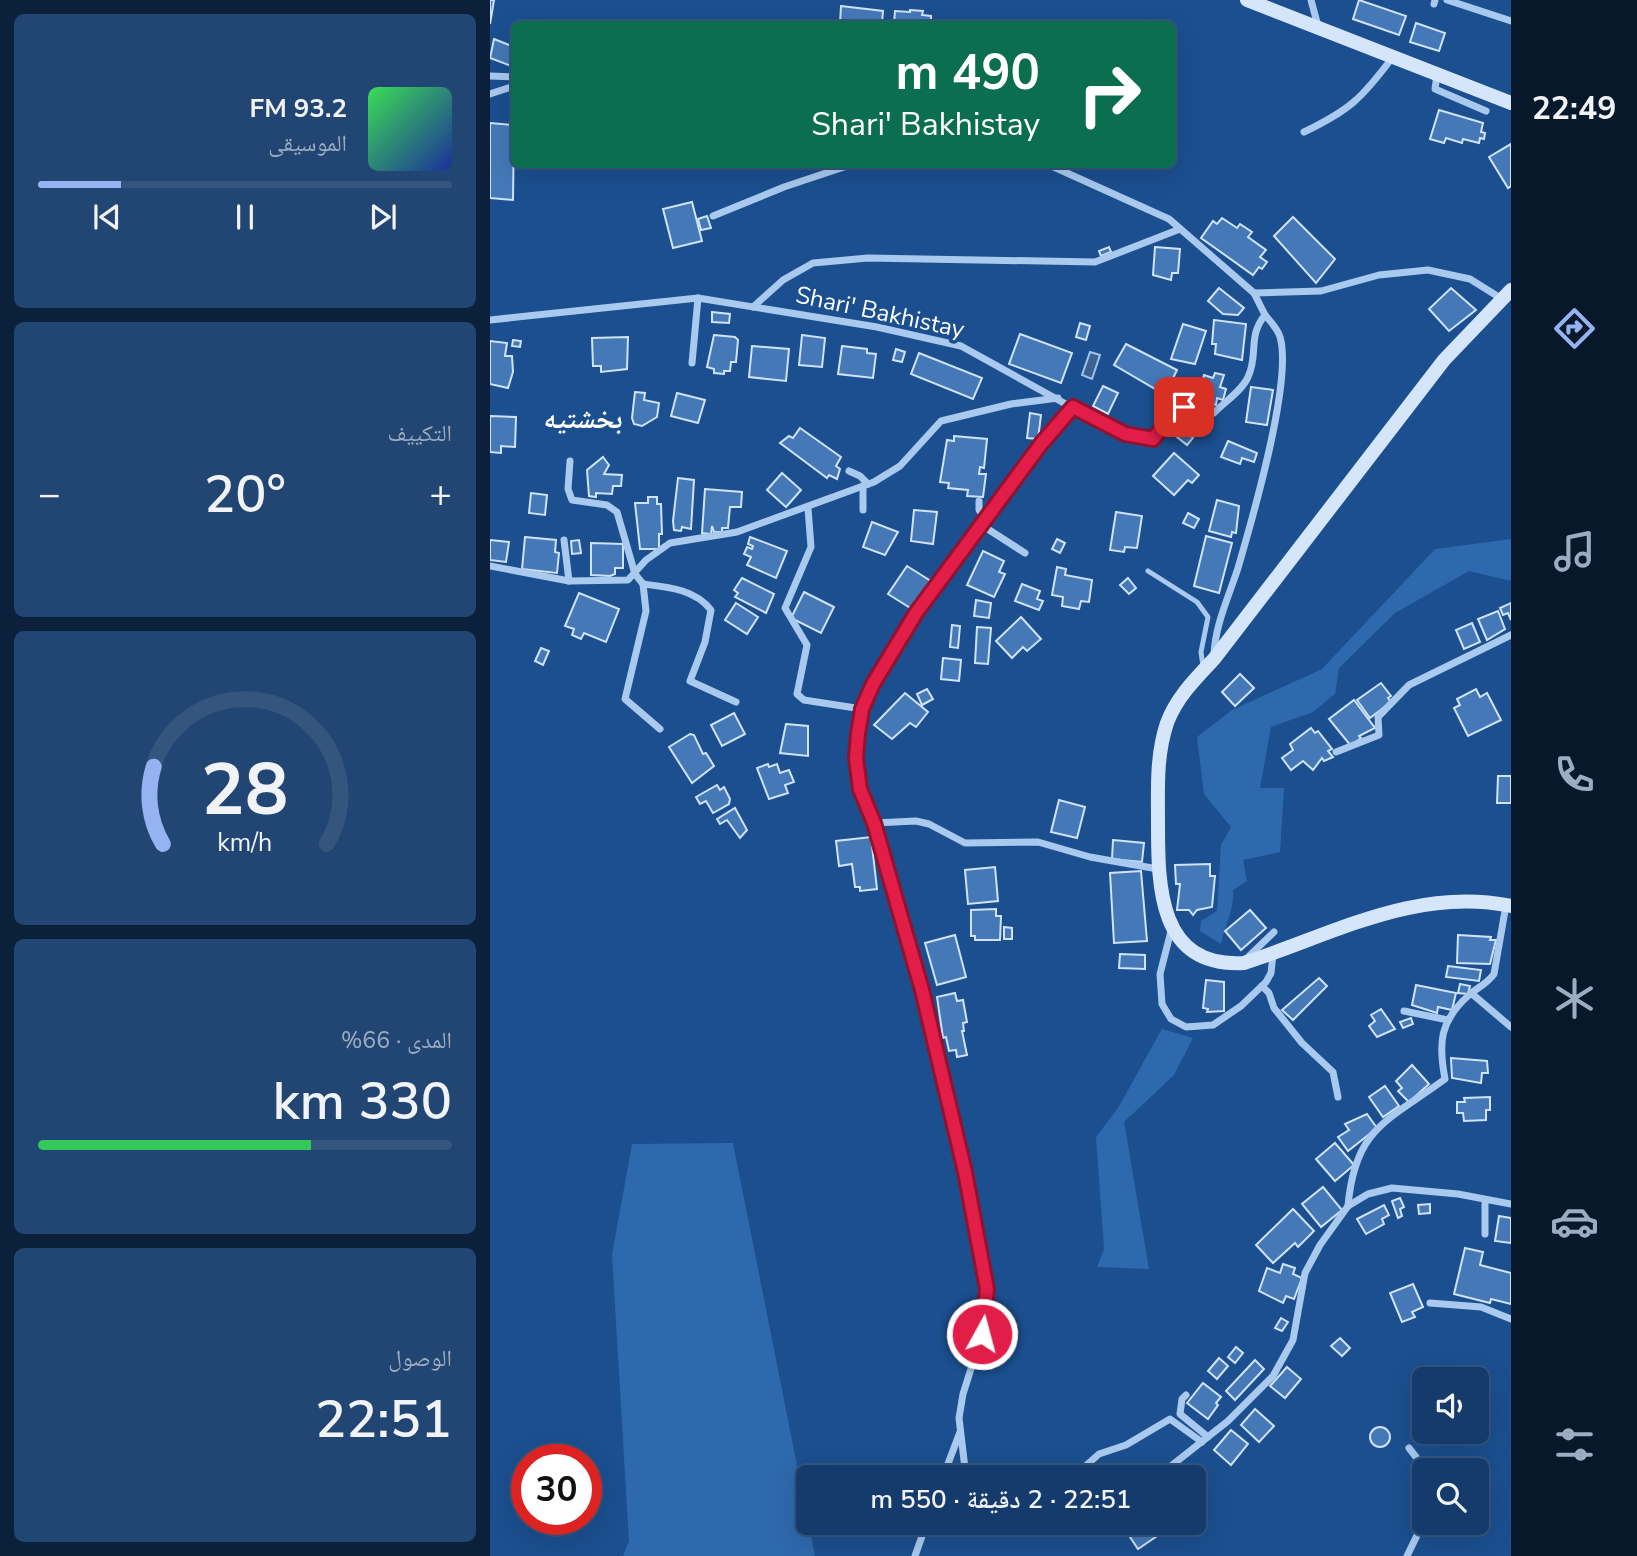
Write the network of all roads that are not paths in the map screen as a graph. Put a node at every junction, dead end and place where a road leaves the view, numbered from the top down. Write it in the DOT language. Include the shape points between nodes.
graph roads {
  1 [pos="1247,0"];
  2 [pos="1311,0"];
  3 [pos="1447,0"];
  4 [pos="1511,21"];
  5 [pos="1318,26"];
  6 [pos="1392,58"];
  7 [pos="1437,74"];
  8 [pos="490,76"];
  9 [pos="511,77"];
  10 [pos="511,87"];
  11 [pos="490,94"];
  12 [pos="1511,103"];
  13 [pos="1486,111"];
  14 [pos="1304,132"];
  15 [pos="841,168"];
  16 [pos="1056,168"];
  17 [pos="713,216"];
  18 [pos="1181,229"];
  19 [pos="1255,293"];
  20 [pos="1507,294"];
  21 [pos="698,298"];
  22 [pos="753,307"];
  23 [pos="1265,315"];
  24 [pos="490,320"];
  25 [pos="692,363"];
  26 [pos="1058,398"];
  27 [pos="1073,407"];
  28 [pos="570,461"];
  29 [pos="849,471"];
  30 [pos="866,485"];
  31 [pos="979,501"];
  32 [pos="808,508"];
  33 [pos="863,510"];
  34 [pos="985,524"];
  35 [pos="564,540"];
  36 [pos="1025,552"];
  37 [pos="490,566"];
  38 [pos="1148,571"];
  39 [pos="635,574"];
  40 [pos="569,581"];
  41 [pos="643,584"];
  42 [pos="1511,635"];
  43 [pos="1214,659"];
  44 [pos="1204,671"];
  45 [pos="736,702"];
  46 [pos="862,709"];
  47 [pos="660,729"];
  48 [pos="1336,752"];
  49 [pos="874,823"];
  50 [pos="1158,869"];
  51 [pos="1508,905"];
  52 [pos="1171,927"];
  53 [pos="1274,932"];
  54 [pos="1273,954"];
  55 [pos="1244,962"];
  56 [pos="1262,986"];
  57 [pos="1471,993"];
  58 [pos="1404,1011"];
  59 [pos="1448,1020"];
  60 [pos="1511,1027"];
  61 [pos="1338,1097"];
  62 [pos="1485,1200"];
  63 [pos="1511,1204"];
  64 [pos="1348,1206"];
  65 [pos="1485,1234"];
  66 [pos="1430,1303"];
  67 [pos="1511,1319"];
  68 [pos="1186,1395"];
  69 [pos="960,1430"];
  70 [pos="1205,1440"];
  71 [pos="1409,1448"];
  72 [pos="1417,1458"];
  73 [pos="947,1465"];
  74 [pos="964,1465"];
  75 [pos="1087,1465"];
  76 [pos="1173,1465"];
  77 [pos="922,1535"];
  78 [pos="1417,1535"];
  79 [pos="915,1556"];
  80 [pos="1407,1556"];
  1 -- 5 [label="main road"];
  2 -- 5 [label="street"];
  3 -- 4 [label="street"];
  5 -- 6 [label="main road"];
  6 -- 7 [label="main road"];
  6 -- 14 [label="street" via="1356,103"];
  7 -- 12 [label="main road"];
  7 -- 13 [label="street" via="1435,89"];
  8 -- 9 [label="street"];
  10 -- 11 [label="street"];
  15 -- 17 [label="street"];
  16 -- 18 [label="street" via="1152,210"];
  18 -- 19 [label="street"];
  18 -- 22 [label="street" via="1094,262 868,258 813,263 783,280"];
  19 -- 20 [label="street" via="1321,291 1379,275 1428,270 1470,279"];
  19 -- 23 [label="street"];
  20 -- 43 [label="main road" via="1401,414"];
  21 -- 22 [label="street, Shari' Bakhistay"];
  21 -- 24 [label="street, Shari' Bakhistay"];
  21 -- 25 [label="street"];
  22 -- 26 [label="street, Shari' Bakhistay" via="943,340"];
  23 -- 27 [label="street, Shari' Bakhistay" via="1255,327 1248,378 1213,413 1193,405 1184,407 1153,439 1100,423"];
  23 -- 43 [label="street" via="1280,336 1279,406 1238,566 1214,639"];
  26 -- 27 [label="street, Shari' Bakhistay"];
  26 -- 30 [label="street" via="941,421 900,466"];
  27 -- 34 [label="street"];
  28 -- 39 [label="street" via="572,500 607,505 617,512"];
  29 -- 30 [label="street"];
  30 -- 32 [label="street"];
  30 -- 33 [label="street"];
  31 -- 34 [label="street"];
  32 -- 39 [label="street" via="737,532 670,542 646,559"];
  32 -- 46 [label="street" via="811,547 785,608 807,645 797,694 804,700"];
  34 -- 36 [label="street"];
  34 -- 46 [label="street" via="909,623"];
  35 -- 40 [label="street"];
  37 -- 40 [label="street"];
  38 -- 44 [label="lane" via="1197,602 1208,617 1201,652"];
  39 -- 40 [label="street" via="628,580"];
  39 -- 41 [label="street"];
  41 -- 45 [label="street" via="690,593 705,603 710,621 690,681"];
  41 -- 47 [label="street" via="646,611 625,699"];
  42 -- 48 [label="street" via="1409,684 1378,717 1379,735"];
  43 -- 44 [label="main road"];
  44 -- 50 [label="main road" via="1181,697 1161,744"];
  46 -- 49 [label="street" via="857,771"];
  49 -- 50 [label="street" via="916,821 965,844 1038,842"];
  49 -- 69 [label="street" via="922,990 987,1289 982,1334 962,1394"];
  50 -- 52 [label="main road"];
  51 -- 54 [label="main road" via="1450,900 1375,915"];
  51 -- 57 [label="street" via="1494,974"];
  52 -- 55 [label="main road" via="1196,952 1226,964"];
  52 -- 56 [label="street" via="1160,990 1166,1013 1175,1024 1213,1025"];
  53 -- 55 [label="street"];
  54 -- 55 [label="main road"];
  54 -- 56 [label="street" via="1271,973"];
  56 -- 61 [label="street" via="1302,1043 1333,1072"];
  57 -- 59 [label="street"];
  57 -- 60 [label="street"];
  58 -- 59 [label="street"];
  59 -- 64 [label="street" via="1441,1045 1445,1079 1393,1113 1364,1147 1351,1176"];
  62 -- 63 [label="street"];
  62 -- 64 [label="street" via="1392,1188 1368,1194"];
  62 -- 65 [label="street"];
  64 -- 70 [label="street" via="1305,1273 1293,1340 1280,1366"];
  66 -- 67 [label="street" via="1480,1307"];
  68 -- 70 [label="street" via="1180,1414"];
  69 -- 73 [label="street"];
  69 -- 74 [label="street"];
  70 -- 75 [label="street" via="1170,1419 1126,1445 1099,1454"];
  70 -- 76 [label="street"];
  71 -- 72 [label="street"];
  77 -- 79 [label="street"];
  78 -- 80 [label="street"];
}
